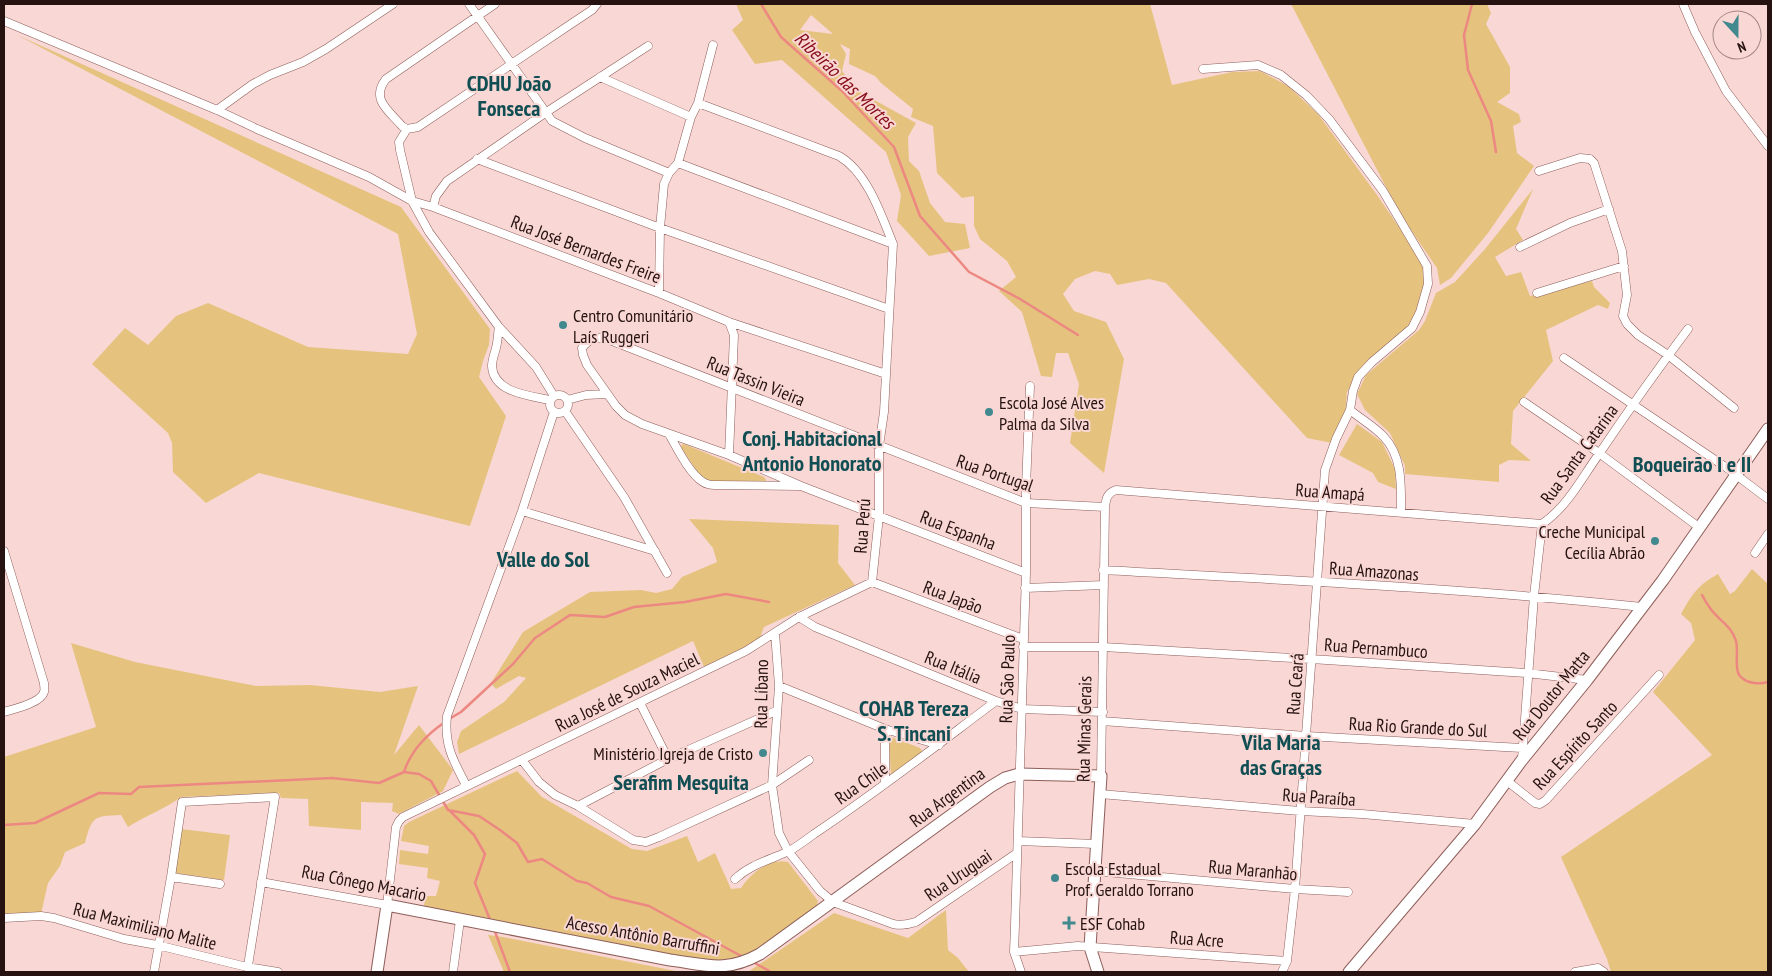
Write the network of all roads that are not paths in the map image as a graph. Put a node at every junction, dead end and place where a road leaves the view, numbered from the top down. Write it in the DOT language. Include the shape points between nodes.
graph roads {
  1 [pos="393,4"];
  2 [pos="469,4"];
  3 [pos="495,4"];
  4 [pos="597,4"];
  5 [pos="1684,4"];
  6 [pos="477,16"];
  7 [pos="4,21"];
  8 [pos="713,45"];
  9 [pos="648,46"];
  10 [pos="511,64"];
  11 [pos="1203,69"];
  12 [pos="600,77"];
  13 [pos="698,103"];
  14 [pos="217,110"];
  15 [pos="545,113"];
  16 [pos="691,117"];
  17 [pos="410,129"];
  18 [pos="1768,146"];
  19 [pos="478,159"];
  20 [pos="678,163"];
  21 [pos="1539,171"];
  22 [pos="669,173"];
  23 [pos="412,201"];
  24 [pos="432,207"];
  25 [pos="1609,209"];
  26 [pos="660,228"];
  27 [pos="893,244"];
  28 [pos="1520,247"];
  29 [pos="1624,266"];
  30 [pos="659,293"];
  31 [pos="1537,293"];
  32 [pos="889,309"];
  33 [pos="729,322"];
  34 [pos="499,327"];
  35 [pos="1688,329"];
  36 [pos="593,338"];
  37 [pos="1668,355"];
  38 [pos="1564,358"];
  39 [pos="886,374"];
  40 [pos="1030,386"];
  41 [pos="732,387"];
  42 [pos="606,394"];
  43 [pos="552,398"];
  44 [pos="567,400"];
  45 [pos="1524,402"];
  46 [pos="1633,405"];
  47 [pos="1734,408"];
  48 [pos="1350,410"];
  49 [pos="565,411"];
  50 [pos="554,412"];
  51 [pos="1768,429"];
  52 [pos="669,434"];
  53 [pos="879,446"];
  54 [pos="1599,454"];
  55 [pos="729,455"];
  56 [pos="1736,475"];
  57 [pos="802,486"];
  58 [pos="1116,490"];
  59 [pos="1768,499"];
  60 [pos="1026,503"];
  61 [pos="1322,507"];
  62 [pos="1105,508"];
  63 [pos="522,511"];
  64 [pos="1401,512"];
  65 [pos="879,516"];
  66 [pos="1542,524"];
  67 [pos="1700,528"];
  68 [pos="1768,534"];
  69 [pos="4,550"];
  70 [pos="655,551"];
  71 [pos="1755,553"];
  72 [pos="1103,570"];
  73 [pos="666,573"];
  74 [pos="1026,573"];
  75 [pos="872,582"];
  76 [pos="1317,582"];
  77 [pos="1104,585"];
  78 [pos="1025,588"];
  79 [pos="1534,596"];
  80 [pos="1642,607"];
  81 [pos="799,617"];
  82 [pos="775,633"];
  83 [pos="1023,643"];
  84 [pos="1103,647"];
  85 [pos="1311,659"];
  86 [pos="1528,673"];
  87 [pos="1659,675"];
  88 [pos="1587,680"];
  89 [pos="779,686"];
  90 [pos="996,701"];
  91 [pos="640,703"];
  92 [pos="1022,709"];
  93 [pos="776,711"];
  94 [pos="4,712"];
  95 [pos="1103,712"];
  96 [pos="1102,721"];
  97 [pos="885,729"];
  98 [pos="1306,736"];
  99 [pos="938,745"];
  100 [pos="1522,754"];
  101 [pos="668,759"];
  102 [pos="522,760"];
  103 [pos="809,760"];
  104 [pos="1019,774"];
  105 [pos="1101,776"];
  106 [pos="1507,781"];
  107 [pos="885,784"];
  108 [pos="466,785"];
  109 [pos="772,785"];
  110 [pos="1100,794"];
  111 [pos="578,806"];
  112 [pos="1300,811"];
  113 [pos="1475,824"];
  114 [pos="1018,841"];
  115 [pos="1096,844"];
  116 [pos="788,851"];
  117 [pos="1017,853"];
  118 [pos="1095,871"];
  119 [pos="171,877"];
  120 [pos="735,879"];
  121 [pos="261,882"];
  122 [pos="220,884"];
  123 [pos="1295,889"];
  124 [pos="1348,892"];
  125 [pos="833,902"];
  126 [pos="386,905"];
  127 [pos="4,918"];
  128 [pos="460,920"];
  129 [pos="157,945"];
  130 [pos="1090,947"];
  131 [pos="1014,952"];
  132 [pos="1287,961"];
  133 [pos="247,970"];
  134 [pos="154,972"];
  135 [pos="278,972"];
  136 [pos="377,972"];
  137 [pos="452,972"];
  138 [pos="1021,972"];
  139 [pos="1098,972"];
  140 [pos="1282,972"];
  141 [pos="1348,972"];
  142 [pos="1575,972"];
  143 [pos="1604,972"];
  1 -- 14 [label="street" via="326,49 253,84"];
  2 -- 6 [label="street"];
  3 -- 6 [label="street"];
  4 -- 10 [label="street"];
  5 -- 18 [label="street" via="1726,91"];
  6 -- 10 [label="street"];
  6 -- 17 [label="street" via="381,85 379,94 384,106 402,126"];
  7 -- 14 [label="street, Rua José Bernardes Freire"];
  8 -- 13 [label="street"];
  9 -- 12 [label="street"];
  10 -- 15 [label="street"];
  10 -- 17 [label="street" via="418,127"];
  11 -- 48 [label="street, Rua Ceará" via="1258,65 1281,75 1306,95 1329,119 1383,192 1427,266 1428,284 1412,328 1358,377"];
  12 -- 15 [label="street"];
  12 -- 16 [label="street"];
  13 -- 16 [label="street"];
  13 -- 27 [label="street" via="850,163 878,207"];
  14 -- 23 [label="street, Rua José Bernardes Freire" via="369,177"];
  15 -- 19 [label="street"];
  15 -- 22 [label="street" via="566,130"];
  16 -- 20 [label="street"];
  17 -- 23 [label="street" via="399,142"];
  19 -- 24 [label="street" via="447,181"];
  19 -- 26 [label="street"];
  20 -- 22 [label="street"];
  20 -- 27 [label="street"];
  21 -- 25 [label="street" via="1580,158 1590,159"];
  22 -- 26 [label="street" via="664,184"];
  23 -- 24 [label="street, Rua José Bernardes Freire"];
  23 -- 34 [label="street" via="429,232"];
  24 -- 30 [label="street, Rua José Bernardes Freire"];
  25 -- 28 [label="street"];
  25 -- 29 [label="street"];
  26 -- 30 [label="street"];
  26 -- 32 [label="street"];
  27 -- 32 [label="street, Rua Perú"];
  29 -- 31 [label="street"];
  29 -- 37 [label="street" via="1627,295 1623,316 1638,335"];
  30 -- 33 [label="street, Rua José Bernardes Freire"];
  32 -- 39 [label="street, Rua Perú"];
  33 -- 39 [label="street, Rua José Bernardes Freire"];
  33 -- 41 [label="street" via="734,335"];
  34 -- 43 [label="street" via="536,367"];
  34 -- 43 [label="street" via="492,368 496,378 514,392"];
  35 -- 37 [label="street, Rua Santa Catarina"];
  36 -- 41 [label="street, Rua Tassin Vieira" via="608,339"];
  36 -- 42 [label="street, Rua Espanha" via="582,348 583,355"];
  37 -- 46 [label="street, Rua Santa Catarina"];
  37 -- 47 [label="street"];
  38 -- 46 [label="street"];
  39 -- 53 [label="street, Rua Perú"];
  40 -- 60 [label="street, Rua São Paulo"];
  41 -- 53 [label="street, Rua Tassin Vieira"];
  41 -- 55 [label="street"];
  42 -- 44 [label="street"];
  42 -- 52 [label="street, Rua Espanha" via="625,415"];
  43 -- 44 [label="street" via="562,395"];
  43 -- 50 [label="street" via="550,407"];
  44 -- 49 [label="street"];
  45 -- 54 [label="street"];
  46 -- 54 [label="street, Rua Santa Catarina"];
  46 -- 56 [label="street"];
  48 -- 61 [label="street, Rua Ceará" via="1326,470"];
  48 -- 64 [label="street" via="1385,438 1396,456 1401,478"];
  49 -- 50 [label="street"];
  49 -- 70 [label="street" via="624,497"];
  50 -- 63 [label="street"];
  51 -- 56 [label="street, Rua Doutor Matta"];
  52 -- 55 [label="street, Rua Espanha"];
  52 -- 57 [label="street" via="704,483 714,486"];
  53 -- 60 [label="street, Rua Portugal"];
  53 -- 65 [label="street, Rua Perú"];
  54 -- 66 [label="street, Rua Santa Catarina" via="1568,500"];
  54 -- 67 [label="street"];
  55 -- 57 [label="street, Rua Espanha"];
  56 -- 59 [label="street"];
  56 -- 67 [label="street, Rua Doutor Matta"];
  57 -- 65 [label="street, Rua Espanha"];
  58 -- 61 [label="street, Rua Amapá"];
  58 -- 62 [label="street, Rua Minas Gerais" via="1106,498"];
  60 -- 62 [label="street, Rua Portugal"];
  60 -- 74 [label="street, Rua São Paulo"];
  61 -- 64 [label="street, Rua Amapá"];
  61 -- 76 [label="street, Rua Ceará"];
  62 -- 72 [label="street, Rua Minas Gerais"];
  63 -- 70 [label="street"];
  63 -- 108 [label="street" via="447,716 447,746"];
  64 -- 66 [label="street, Rua Amapá"];
  65 -- 74 [label="street, Rua Espanha"];
  65 -- 75 [label="street, Rua Perú"];
  66 -- 79 [label="street, Rua Santa Catarina"];
  67 -- 80 [label="street, Rua Doutor Matta"];
  68 -- 71 [label="street"];
  69 -- 94 [label="street" via="44,683 41,698"];
  70 -- 73 [label="street"];
  72 -- 76 [label="street, Rua Amazonas"];
  72 -- 77 [label="street, Rua Minas Gerais"];
  74 -- 78 [label="street, Rua São Paulo"];
  75 -- 81 [label="street, Rua José de Souza Maciel"];
  75 -- 83 [label="street, Rua Japão"];
  76 -- 79 [label="street, Rua Amazonas"];
  76 -- 85 [label="street, Rua Ceará"];
  77 -- 78 [label="street"];
  77 -- 84 [label="street, Rua Minas Gerais"];
  78 -- 83 [label="street, Rua São Paulo"];
  79 -- 80 [label="street, Rua Amazonas"];
  79 -- 86 [label="street, Rua Santa Catarina"];
  80 -- 88 [label="street, Rua Doutor Matta"];
  81 -- 82 [label="street, Rua José de Souza Maciel"];
  81 -- 90 [label="street, Rua Itália" via="815,627"];
  82 -- 89 [label="street, Rua Líbano"];
  82 -- 91 [label="street, Rua José de Souza Maciel" via="746,651"];
  83 -- 84 [label="street, Rua Japão"];
  83 -- 92 [label="street, Rua São Paulo"];
  84 -- 85 [label="street, Rua Pernambuco"];
  84 -- 95 [label="street, Rua Minas Gerais"];
  85 -- 86 [label="street, Rua Pernambuco"];
  85 -- 98 [label="street, Rua Ceará"];
  86 -- 88 [label="street, Rua Pernambuco"];
  86 -- 100 [label="street, Rua Santa Catarina"];
  87 -- 106 [label="street, Rua Espírito Santo" via="1546,800 1535,803"];
  88 -- 100 [label="street, Rua Doutor Matta"];
  89 -- 93 [label="street, Rua Líbano"];
  89 -- 97 [label="street"];
  90 -- 92 [label="street, Rua Itália"];
  90 -- 99 [label="street, Rua Chile"];
  91 -- 101 [label="street"];
  91 -- 102 [label="street, Rua José de Souza Maciel"];
  92 -- 95 [label="street, Rua Itália"];
  92 -- 104 [label="street, Rua São Paulo"];
  93 -- 101 [label="street"];
  93 -- 109 [label="street, Rua Líbano"];
  95 -- 96 [label="street, Rua Minas Gerais"];
  96 -- 98 [label="street, Rua Rio Grande do Sul"];
  96 -- 105 [label="street, Rua Minas Gerais"];
  97 -- 99 [label="street"];
  97 -- 107 [label="street"];
  98 -- 100 [label="street, Rua Rio Grande do Sul"];
  98 -- 112 [label="street, Rua Ceará"];
  99 -- 107 [label="street, Rua Chile"];
  100 -- 106 [label="street, Rua Doutor Matta"];
  101 -- 111 [label="street"];
  102 -- 108 [label="street, Rua José de Souza Maciel"];
  102 -- 111 [label="street" via="554,795"];
  103 -- 109 [label="street"];
  104 -- 105 [label="street, Rua Argentina"];
  104 -- 114 [label="street, Rua São Paulo"];
  104 -- 125 [label="street, Rua Argentina" via="990,787"];
  105 -- 110 [label="street, Rua Minas Gerais"];
  106 -- 113 [label="street, Rua Doutor Matta"];
  107 -- 116 [label="street, Rua Chile"];
  108 -- 126 [label="street, Rua José de Souza Maciel" via="399,821"];
  109 -- 111 [label="street" via="646,842 633,840"];
  109 -- 116 [label="street, Rua Líbano" via="779,833"];
  110 -- 112 [label="street, Rua Paraíba"];
  110 -- 115 [label="street, Rua Minas Gerais"];
  112 -- 113 [label="street, Rua Paraíba"];
  112 -- 123 [label="street, Rua Ceará"];
  113 -- 141 [label="street, Rua Doutor Matta"];
  114 -- 115 [label="street"];
  114 -- 117 [label="street, Rua São Paulo"];
  115 -- 118 [label="street, Rua Minas Gerais"];
  116 -- 120 [label="street, Rua Chile" via="773,856"];
  116 -- 125 [label="street, Rua Líbano"];
  117 -- 125 [label="street, Rua Uruguai" via="916,922 902,926"];
  117 -- 131 [label="street, Rua São Paulo"];
  118 -- 123 [label="street, Rua Maranhão"];
  118 -- 130 [label="street, Rua Minas Gerais"];
  119 -- 121 [label="street" via="182,802 275,797"];
  119 -- 122 [label="street"];
  119 -- 129 [label="street"];
  121 -- 126 [label="street, Rua Cônego Macario"];
  121 -- 133 [label="street"];
  123 -- 124 [label="street, Rua Maranhão"];
  123 -- 132 [label="street, Rua Ceará"];
  125 -- 128 [label="street, Acesso Antônio Barruffini" via="760,954 745,962 718,967"];
  126 -- 128 [label="street, Rua Cônego Macario"];
  126 -- 136 [label="street"];
  127 -- 129 [label="street, Rua Maximiliano Malite" via="54,918 124,939"];
  128 -- 137 [label="street"];
  129 -- 133 [label="street, Rua Maximiliano Malite"];
  129 -- 134 [label="street"];
  130 -- 131 [label="street, Rua Acre"];
  130 -- 132 [label="street, Rua Acre"];
  130 -- 139 [label="street, Rua Minas Gerais"];
  131 -- 138 [label="street, Rua São Paulo"];
  132 -- 140 [label="street, Rua Ceará"];
  133 -- 135 [label="street, Rua Maximiliano Malite"];
  142 -- 143 [label="street" via="1598,968"];
}
